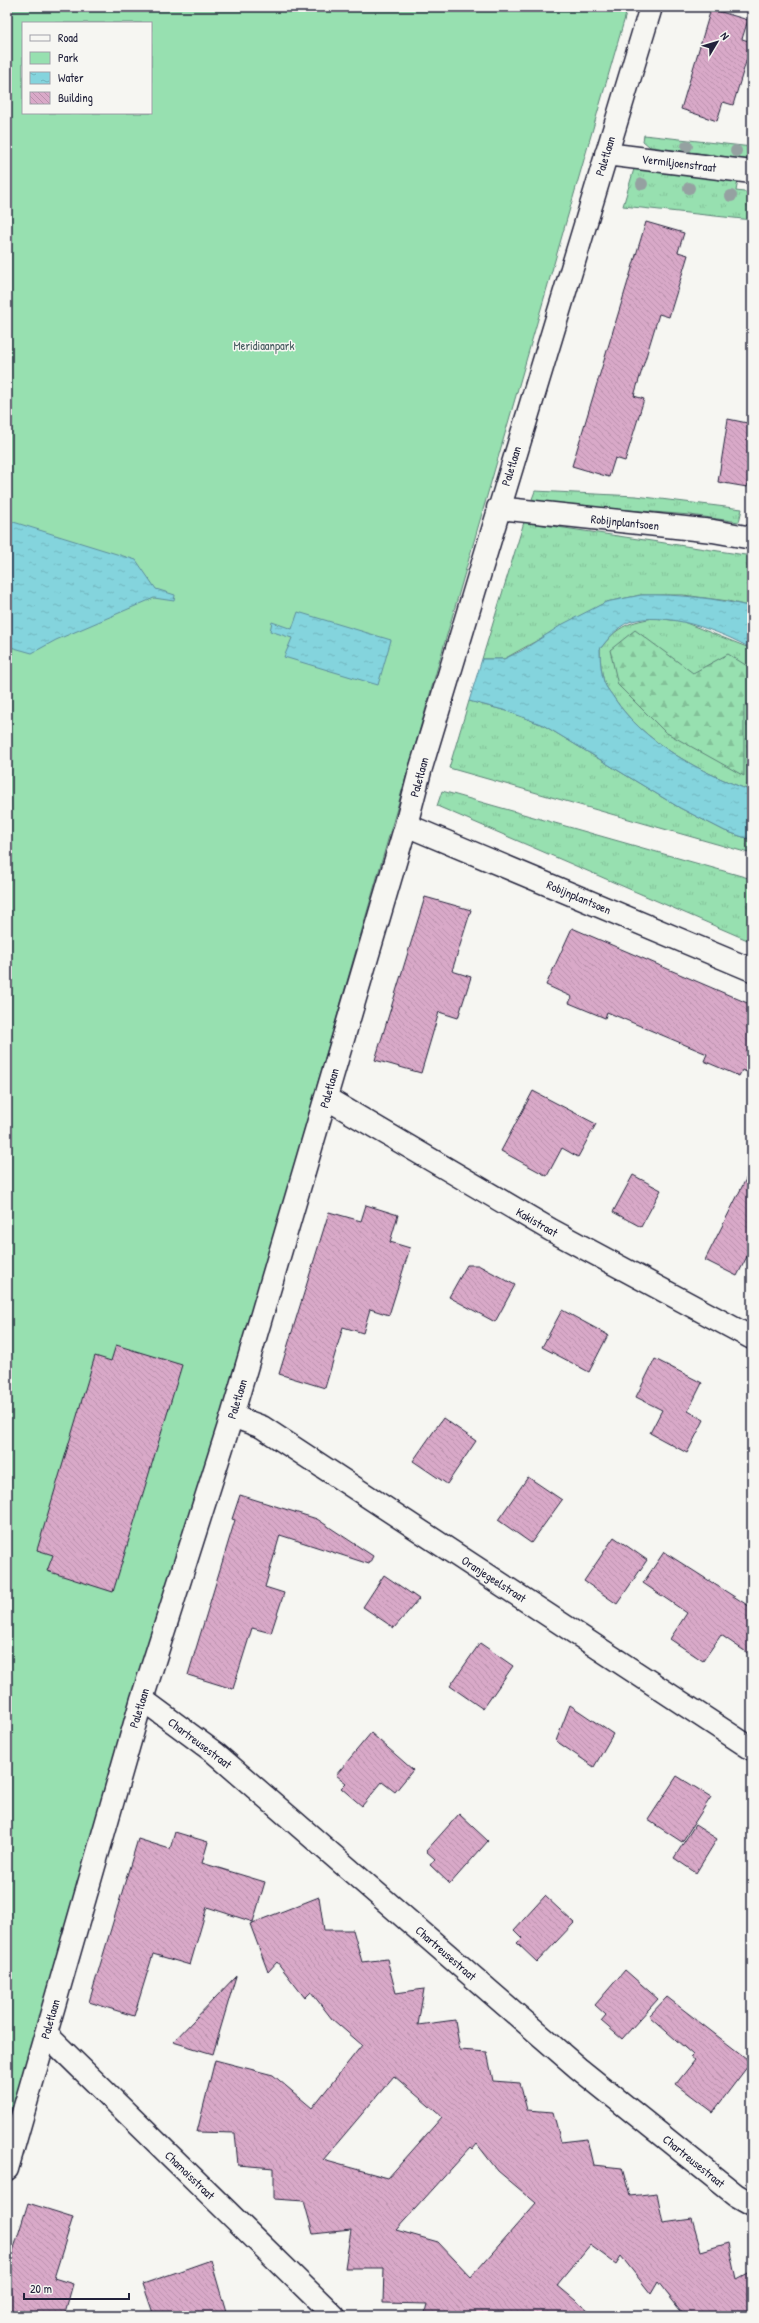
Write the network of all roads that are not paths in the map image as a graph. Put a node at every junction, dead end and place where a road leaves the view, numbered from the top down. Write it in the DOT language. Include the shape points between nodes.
graph roads {
  1 [pos="651,7"];
  2 [pos="606,154"];
  3 [pos="752,172"];
  4 [pos="498,508"];
  5 [pos="752,538"];
  6 [pos="406,824"];
  7 [pos="752,970"];
  8 [pos="326,1098"];
  9 [pos="752,1338"];
  10 [pos="232,1416"];
  11 [pos="142,1699"];
  12 [pos="752,1749"];
  13 [pos="46,2034"];
  14 [pos="7,2169"];
  15 [pos="752,2204"];
  16 [pos="334,2316"];
  1 -- 2 [label="street, Paletlaan"];
  2 -- 3 [label="street, Vermiljoenstraat"];
  2 -- 4 [label="street, Paletlaan"];
  4 -- 5 [label="street, Robijnplantsoen" via="713,531"];
  4 -- 6 [label="street, Paletlaan"];
  6 -- 7 [label="street, Robijnplantsoen"];
  6 -- 8 [label="street, Paletlaan"];
  8 -- 9 [label="street, Kakistraat" via="551,1230"];
  8 -- 10 [label="street, Paletlaan"];
  10 -- 11 [label="street, Paletlaan"];
  10 -- 12 [label="street, Oranjegeelstraat" via="262,1426"];
  11 -- 13 [label="street, Paletlaan"];
  11 -- 15 [label="street, Chartreusestraat" via="215,1753 578,2068 736,2195"];
  13 -- 14 [label="street, Paletlaan"];
  13 -- 16 [label="street, Chamoisstraat"];
}
